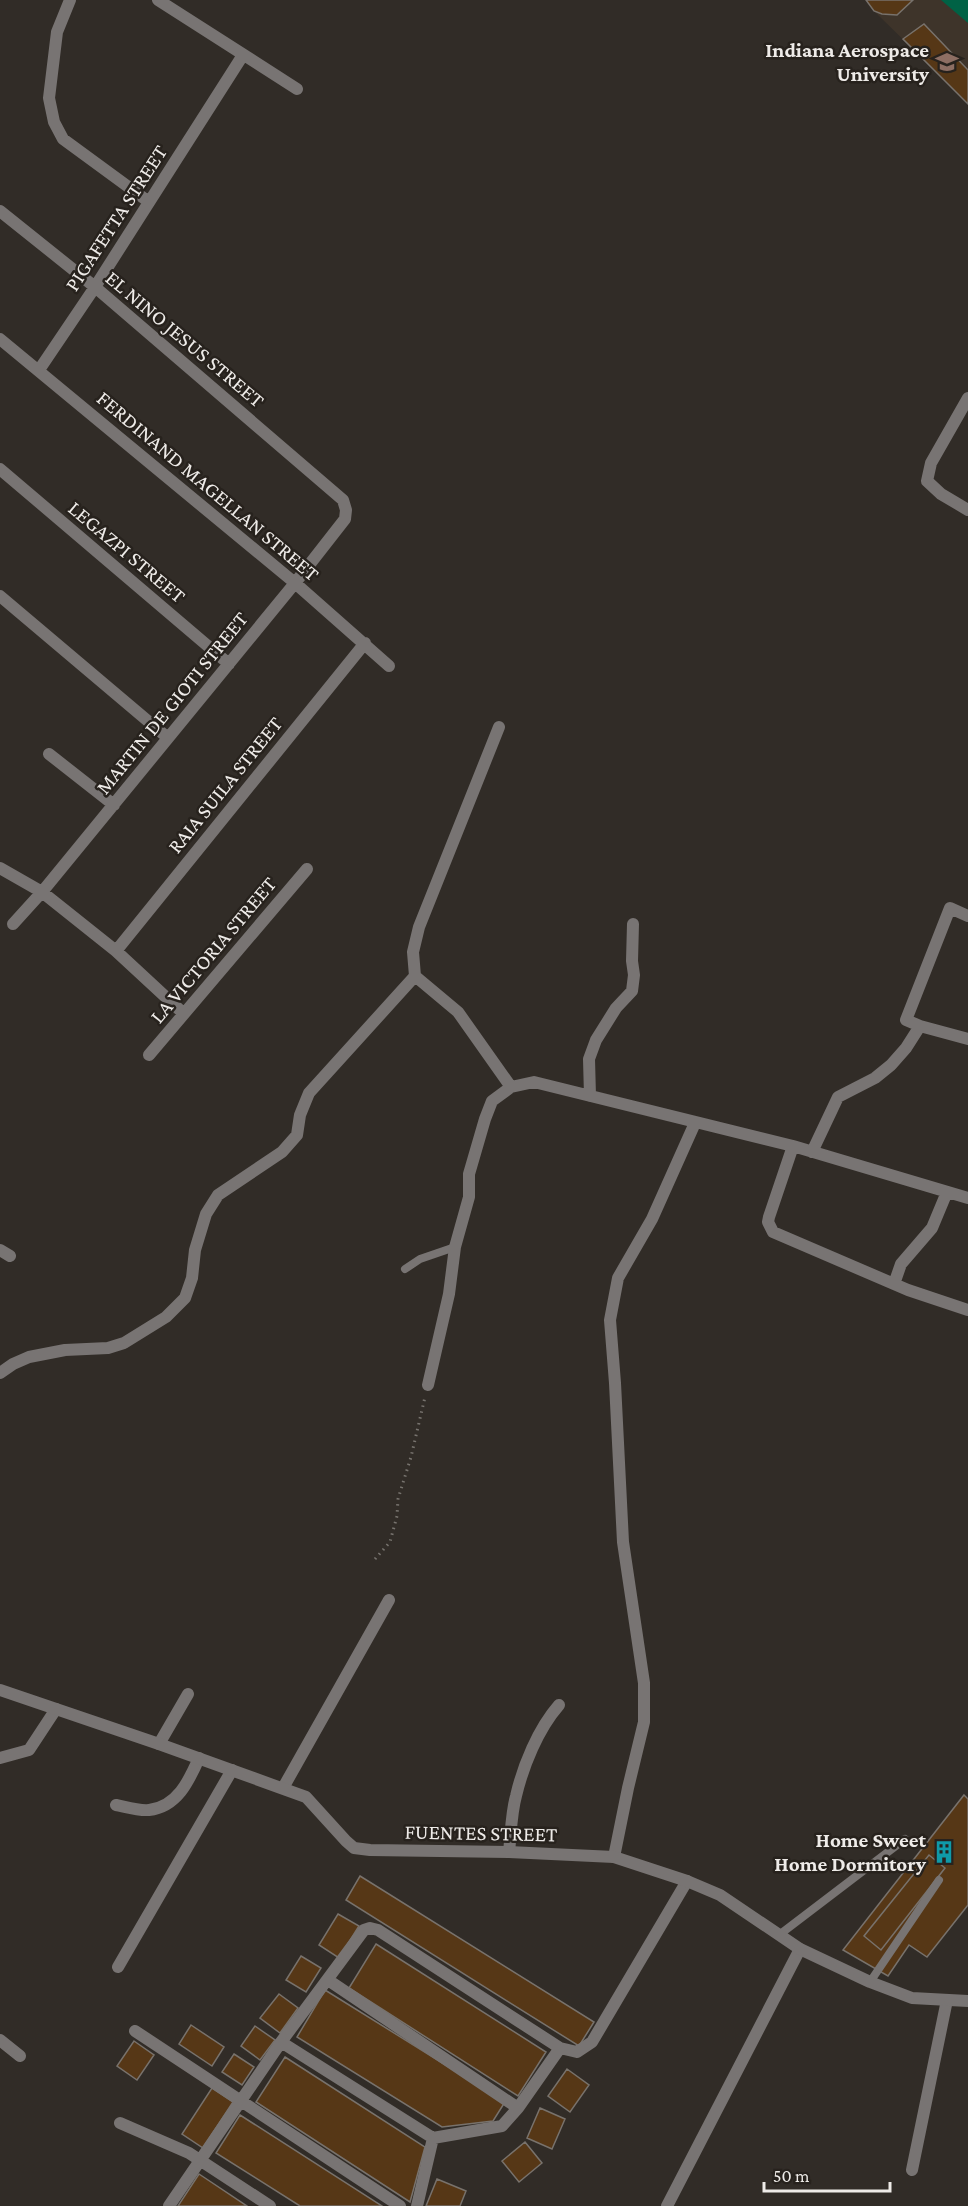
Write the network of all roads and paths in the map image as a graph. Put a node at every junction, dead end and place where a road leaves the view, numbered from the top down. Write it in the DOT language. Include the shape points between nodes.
graph roads {
  1 [pos="70,0"];
  2 [pos="158,0"];
  3 [pos="243,55"];
  4 [pos="297,89"];
  5 [pos="149,202"];
  6 [pos="0,211"];
  7 [pos="95,287"];
  8 [pos="0,339"];
  9 [pos="39,370"];
  10 [pos="968,398"];
  11 [pos="0,469"];
  12 [pos="343,500"];
  13 [pos="968,510"];
  14 [pos="296,582"];
  15 [pos="0,596"];
  16 [pos="365,643"];
  17 [pos="229,664"];
  18 [pos="389,666"];
  19 [pos="499,727"];
  20 [pos="168,738"];
  21 [pos="49,754"];
  22 [pos="114,805"];
  23 [pos="0,868"];
  24 [pos="307,869"];
  25 [pos="42,892"];
  26 [pos="968,916"];
  27 [pos="13,924"];
  28 [pos="633,924"];
  29 [pos="116,951"];
  30 [pos="415,976"];
  31 [pos="184,1014"];
  32 [pos="920,1026"];
  33 [pos="968,1039"];
  34 [pos="149,1055"];
  35 [pos="511,1087"];
  36 [pos="590,1096"];
  37 [pos="695,1123"];
  38 [pos="793,1146"];
  39 [pos="812,1152"];
  40 [pos="947,1192"];
  41 [pos="968,1198"];
  42 [pos="456,1247"];
  43 [pos="405,1269"];
  44 [pos="894,1284"];
  45 [pos="968,1310"];
  46 [pos="0,1373"];
  47 [pos="428,1385"];
  48 [pos="375,1559"];
  49 [pos="389,1600"];
  50 [pos="0,1690"];
  51 [pos="188,1694"];
  52 [pos="559,1705"];
  53 [pos="56,1709"];
  54 [pos="159,1744"];
  55 [pos="0,1758"];
  56 [pos="199,1758"];
  57 [pos="232,1770"];
  58 [pos="283,1788"];
  59 [pos="116,1805"];
  60 [pos="905,1839"];
  61 [pos="509,1852"];
  62 [pos="614,1857"];
  63 [pos="939,1880"];
  64 [pos="687,1881"];
  65 [pos="780,1935"];
  66 [pos="800,1949"];
  67 [pos="118,1967"];
  68 [pos="328,1980"];
  69 [pos="870,1982"];
  70 [pos="947,2000"];
  71 [pos="968,2001"];
  72 [pos="135,2031"];
  73 [pos="0,2040"];
  74 [pos="281,2042"];
  75 [pos="560,2048"];
  76 [pos="20,2056"];
  77 [pos="241,2100"];
  78 [pos="518,2108"];
  79 [pos="120,2123"];
  80 [pos="433,2138"];
  81 [pos="200,2160"];
  82 [pos="912,2170"];
  83 [pos="169,2206"];
  84 [pos="270,2206"];
  85 [pos="400,2206"];
  86 [pos="417,2206"];
  87 [pos="667,2206"];
  1 -- 5 [label="street" via="57,32 49,98 54,122 63,139"];
  2 -- 3 [label="street"];
  3 -- 4 [label="street"];
  3 -- 5 [label="street, PIGAFETTA STREET"];
  5 -- 7 [label="street, PIGAFETTA STREET"];
  6 -- 7 [label="street, EL NINO JESUS STREET"];
  7 -- 9 [label="street, PIGAFETTA STREET"];
  7 -- 12 [label="street, EL NINO JESUS STREET"];
  8 -- 9 [label="street, FERDINAND MAGELLAN STREET"];
  9 -- 14 [label="street, FERDINAND MAGELLAN STREET"];
  10 -- 13 [label="street" via="931,463 927,480 941,494"];
  11 -- 17 [label="street, LEGAZPI STREET"];
  12 -- 14 [label="street, MARTIN DE GIOTI STREET" via="345,519"];
  14 -- 16 [label="street, FERDINAND MAGELLAN STREET"];
  14 -- 17 [label="street, MARTIN DE GIOTI STREET"];
  15 -- 20 [label="street"];
  16 -- 18 [label="street, FERDINAND MAGELLAN STREET"];
  16 -- 29 [label="street, RAIA SUILA STREET"];
  17 -- 20 [label="street, MARTIN DE GIOTI STREET"];
  19 -- 30 [label="street" via="419,927 413,951"];
  20 -- 22 [label="street, MARTIN DE GIOTI STREET"];
  21 -- 22 [label="street"];
  22 -- 25 [label="street, MARTIN DE GIOTI STREET"];
  23 -- 25 [label="street"];
  24 -- 31 [label="street, LA VICTORIA STREET"];
  25 -- 27 [label="street, MARTIN DE GIOTI STREET"];
  25 -- 29 [label="street"];
  26 -- 32 [label="street" via="950,908 906,1020"];
  28 -- 36 [label="street" via="632,991 596,1040 589,1059"];
  29 -- 31 [label="street"];
  30 -- 35 [label="street" via="458,1012"];
  30 -- 46 [label="street" via="309,1093 297,1135 282,1152 218,1195 206,1214 185,1298 166,1317 124,1343 29,1358"];
  31 -- 34 [label="street, LA VICTORIA STREET"];
  32 -- 33 [label="street"];
  32 -- 39 [label="street" via="891,1065 838,1097"];
  35 -- 36 [label="street" via="534,1082"];
  35 -- 42 [label="street" via="492,1101 485,1119 469,1174 469,1197"];
  36 -- 37 [label="street"];
  37 -- 38 [label="street"];
  37 -- 62 [label="street" via="652,1219 618,1278 610,1320 623,1542 644,1683 644,1722"];
  38 -- 39 [label="street"];
  38 -- 44 [label="street" via="769,1217 772,1232"];
  39 -- 40 [label="street"];
  40 -- 41 [label="street"];
  40 -- 44 [label="street" via="932,1228 902,1264"];
  42 -- 43 [label="lane" via="420,1259"];
  42 -- 47 [label="street"];
  44 -- 45 [label="street"];
  47 -- 48 [label="path" via="390,1542"];
  49 -- 58 [label="street"];
  50 -- 53 [label="street, FUENTES STREET"];
  51 -- 54 [label="street"];
  52 -- 61 [label="street" via="549,1717 522,1775 515,1798"];
  53 -- 54 [label="street, FUENTES STREET"];
  53 -- 55 [label="street" via="29,1750"];
  54 -- 56 [label="street, FUENTES STREET"];
  56 -- 57 [label="street, FUENTES STREET"];
  56 -- 59 [label="street" via="188,1782 171,1802 148,1810"];
  57 -- 58 [label="street, FUENTES STREET"];
  57 -- 67 [label="street"];
  58 -- 61 [label="street, FUENTES STREET" via="306,1797 354,1848"];
  60 -- 65 [label="lane"];
  61 -- 62 [label="street, FUENTES STREET"];
  62 -- 64 [label="street, FUENTES STREET"];
  63 -- 69 [label="lane"];
  64 -- 65 [label="street, FUENTES STREET" via="720,1895"];
  64 -- 75 [label="street" via="591,2042 577,2052"];
  65 -- 66 [label="street, FUENTES STREET"];
  66 -- 69 [label="street, FUENTES STREET"];
  66 -- 87 [label="street"];
  68 -- 74 [label="street"];
  68 -- 75 [label="street" via="364,1930 378,1930"];
  68 -- 78 [label="street"];
  69 -- 70 [label="street, FUENTES STREET" via="912,1998"];
  70 -- 71 [label="street, FUENTES STREET"];
  70 -- 82 [label="street"];
  72 -- 77 [label="street"];
  73 -- 76 [label="street"];
  74 -- 77 [label="street"];
  74 -- 80 [label="street"];
  75 -- 78 [label="street"];
  77 -- 81 [label="street"];
  77 -- 85 [label="street"];
  78 -- 80 [label="street" via="502,2126"];
  79 -- 81 [label="street"];
  80 -- 86 [label="street"];
  81 -- 83 [label="street"];
  81 -- 84 [label="street"];
}
